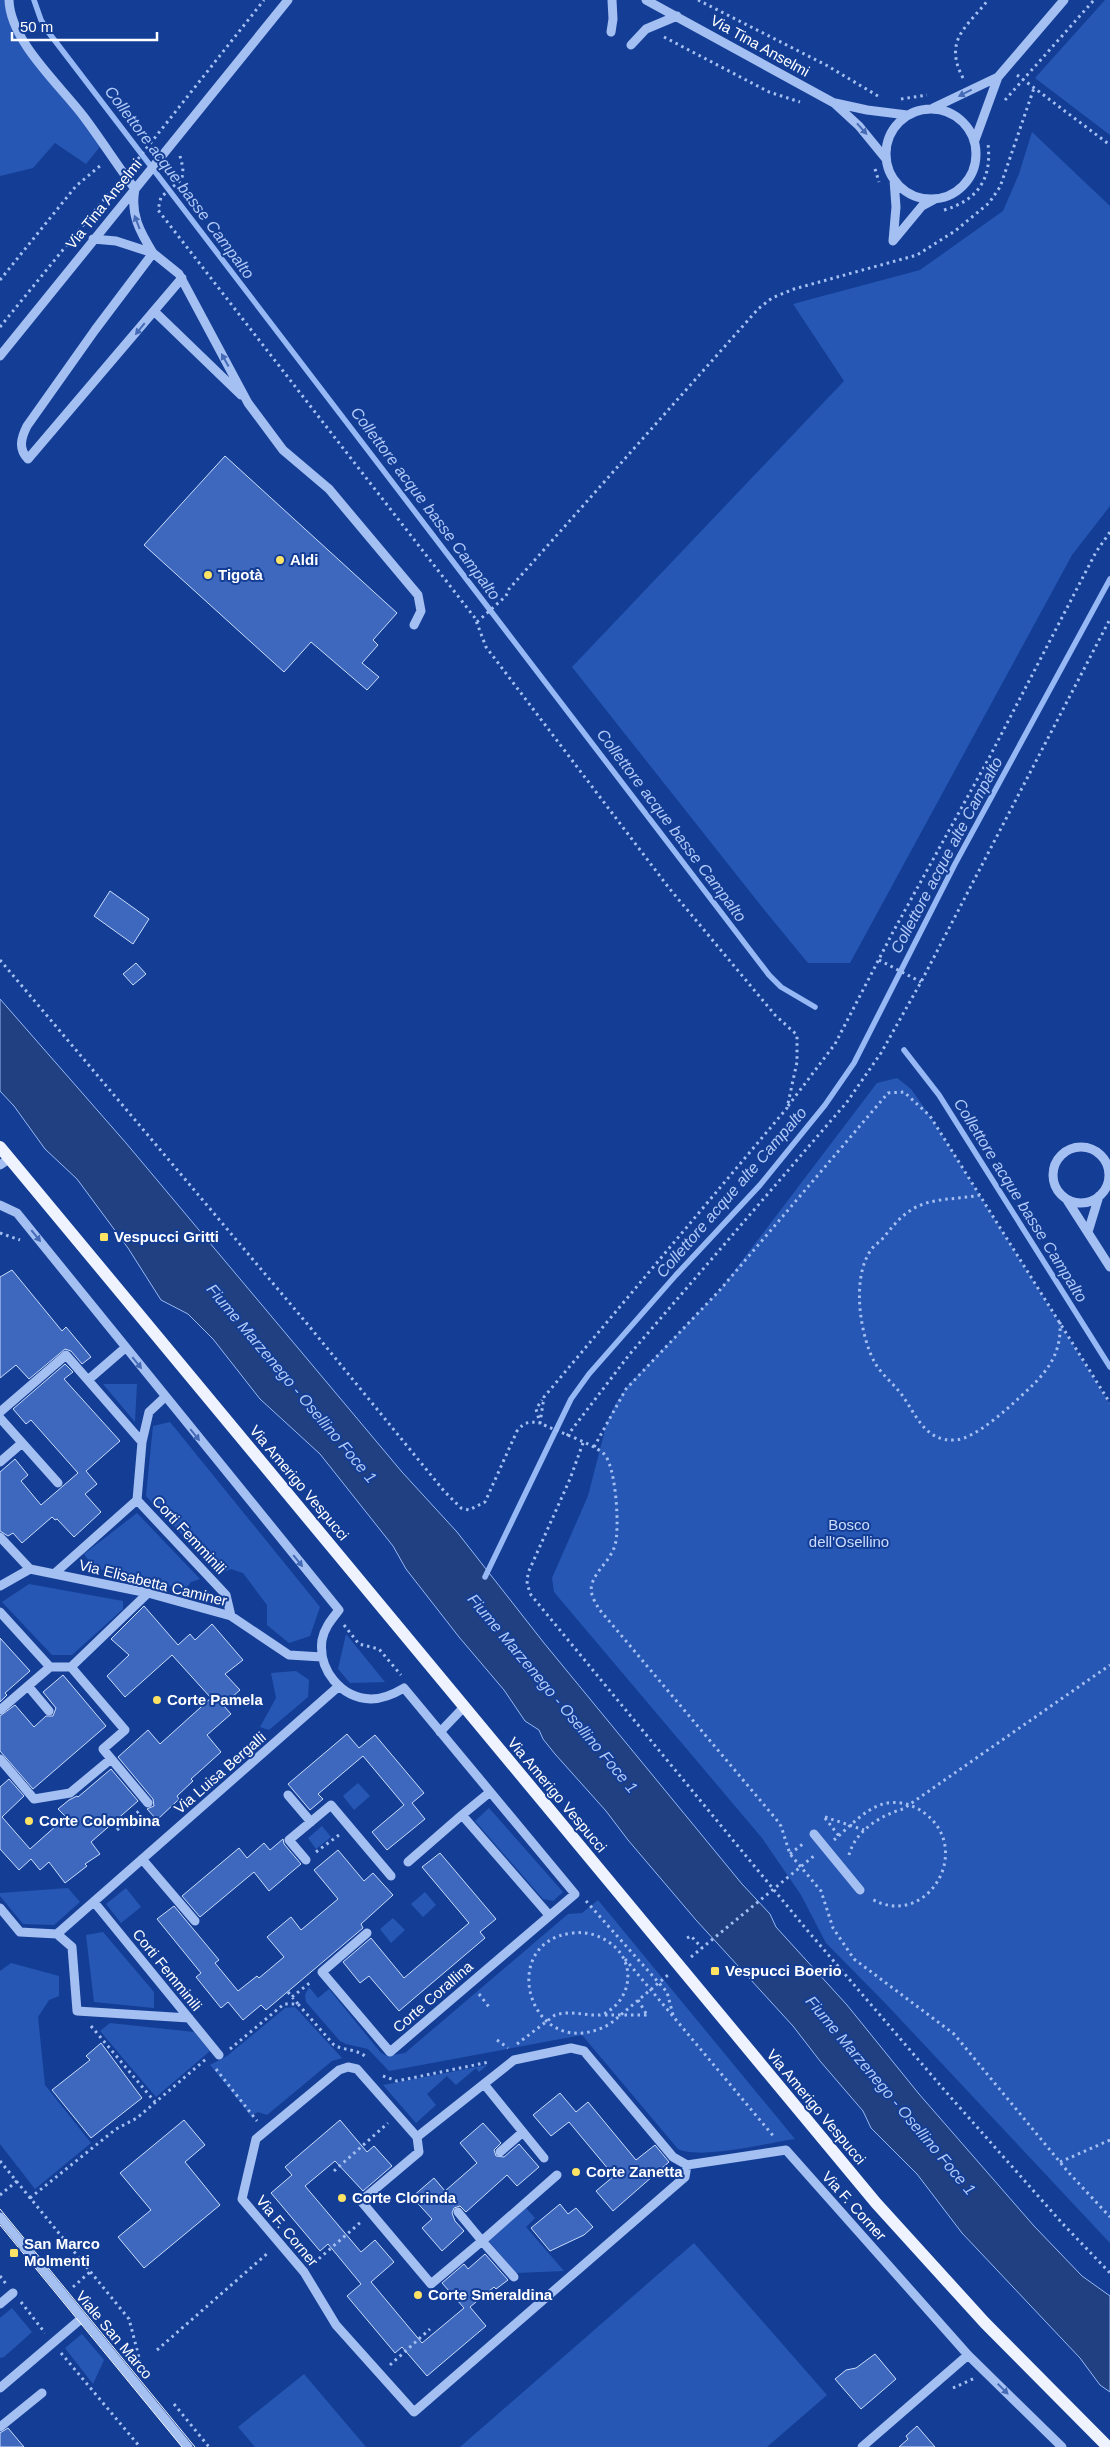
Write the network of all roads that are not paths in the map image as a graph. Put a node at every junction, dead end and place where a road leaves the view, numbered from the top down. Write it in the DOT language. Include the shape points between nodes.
graph roads {
  1 [pos="9,0"];
  2 [pos="288,0"];
  3 [pos="612,0"];
  4 [pos="646,0"];
  5 [pos="1064,0"];
  6 [pos="677,16"];
  7 [pos="611,32"];
  8 [pos="631,46"];
  9 [pos="998,77"];
  10 [pos="834,103"];
  11 [pos="932,108"];
  12 [pos="907,115"];
  13 [pos="975,140"];
  14 [pos="886,160"];
  15 [pos="894,179"];
  16 [pos="138,185"];
  17 [pos="936,199"];
  18 [pos="93,239"];
  19 [pos="153,253"];
  20 [pos="182,278"];
  21 [pos="154,311"];
  22 [pos="0,356"];
  23 [pos="248,402"];
  24 [pos="414,625"];
  25 [pos="0,1147"];
  26 [pos="5,1162"];
  27 [pos="1100,1196"];
  28 [pos="1067,1200"];
  29 [pos="0,1205"];
  30 [pos="1088,1232"];
  31 [pos="1110,1267"];
  32 [pos="125,1348"];
  33 [pos="88,1380"];
  34 [pos="165,1397"];
  35 [pos="0,1412"];
  36 [pos="0,1418"];
  37 [pos="142,1442"];
  38 [pos="22,1443"];
  39 [pos="0,1462"];
  40 [pos="58,1483"];
  41 [pos="137,1500"];
  42 [pos="0,1537"];
  43 [pos="30,1570"];
  44 [pos="55,1573"];
  45 [pos="0,1586"];
  46 [pos="148,1593"];
  47 [pos="0,1612"];
  48 [pos="231,1616"];
  49 [pos="322,1657"];
  50 [pos="50,1667"];
  51 [pos="71,1667"];
  52 [pos="28,1686"];
  53 [pos="339,1686"];
  54 [pos="463,1708"];
  55 [pos="0,1710"];
  56 [pos="49,1711"];
  57 [pos="440,1732"];
  58 [pos="0,1759"];
  59 [pos="111,1759"];
  60 [pos="490,1792"];
  61 [pos="288,1795"];
  62 [pos="148,1803"];
  63 [pos="462,1815"];
  64 [pos="311,1822"];
  65 [pos="814,1834"];
  66 [pos="142,1859"];
  67 [pos="306,1860"];
  68 [pos="408,1862"];
  69 [pos="391,1876"];
  70 [pos="860,1890"];
  71 [pos="94,1902"];
  72 [pos="0,1908"];
  73 [pos="550,1915"];
  74 [pos="195,1921"];
  75 [pos="367,1933"];
  76 [pos="57,1934"];
  77 [pos="189,2018"];
  78 [pos="219,2055"];
  79 [pos="484,2084"];
  80 [pos="523,2132"];
  81 [pos="417,2137"];
  82 [pos="500,2152"];
  83 [pos="544,2158"];
  84 [pos="687,2165"];
  85 [pos="557,2175"];
  86 [pos="458,2212"];
  87 [pos="0,2217"];
  88 [pos="482,2241"];
  89 [pos="514,2277"];
  90 [pos="14,2293"];
  91 [pos="0,2304"];
  92 [pos="82,2318"];
  93 [pos="968,2355"];
  94 [pos="0,2388"];
  95 [pos="42,2393"];
  96 [pos="0,2427"];
  97 [pos="188,2447"];
  98 [pos="862,2447"];
  99 [pos="1062,2447"];
  100 [pos="1108,2447"];
  1 -- 16 [label="street" via="17,30 27,47 72,101 112,157"];
  2 -- 16 [label="street, Via Tina Anselmi"];
  3 -- 7 [label="street"];
  4 -- 6 [label="street, Via Tina Anselmi"];
  5 -- 9 [label="street"];
  6 -- 8 [label="street" via="646,29"];
  6 -- 10 [label="street, Via Tina Anselmi"];
  9 -- 11 [label="street, one-way"];
  9 -- 13 [label="street"];
  10 -- 12 [label="street, Via Tina Anselmi"];
  10 -- 14 [label="street, Via Tina Anselmi, one-way" via="859,126"];
  11 -- 12 [label="street"];
  11 -- 13 [label="street" via="946,110 958,117 969,127"];
  12 -- 14 [label="street" via="890,134"];
  13 -- 17 [label="street" via="977,153 970,178 949,195"];
  14 -- 15 [label="street"];
  15 -- 17 [label="street" via="912,194"];
  15 -- 17 [label="street" via="893,241 922,206"];
  16 -- 18 [label="street, Via Tina Anselmi"];
  19 -- 16 [label="street, one-way" via="134,218 133,200"];
  18 -- 19 [label="street" via="116,241"];
  18 -- 22 [label="street, Via Tina Anselmi"];
  19 -- 20 [label="street"];
  21 -- 19 [label="street, one-way" via="28,459 21,444 27,426"];
  20 -- 21 [label="street"];
  23 -- 20 [label="street, one-way"];
  21 -- 23 [label="street"];
  23 -- 24 [label="street" via="283,450 329,489 418,595 421,611"];
  25 -- 26 [label="main road, Via Amerigo Vespucci"];
  26 -- 54 [label="main road, Via Amerigo Vespucci"];
  27 -- 28 [label="street" via="1084,1203"];
  27 -- 28 [label="street" via="1108,1182 1108,1165 1090,1148 1073,1147 1059,1156 1052,1171 1056,1188"];
  27 -- 30 [label="street"];
  28 -- 30 [label="street"];
  29 -- 32 [label="street, one-way" via="17,1213"];
  30 -- 31 [label="street"];
  32 -- 33 [label="street"];
  32 -- 34 [label="street, one-way"];
  33 -- 35 [label="street" via="66,1355"];
  33 -- 37 [label="street"];
  34 -- 37 [label="street, Corti Femminili" via="150,1412"];
  34 -- 49 [label="street, one-way" via="337,1612 328,1623 322,1640"];
  36 -- 38 [label="street"];
  37 -- 41 [label="street, Corti Femminili"];
  38 -- 39 [label="street"];
  38 -- 40 [label="street"];
  41 -- 44 [label="street, Corti Femminili"];
  41 -- 48 [label="street, Corti Femminili" via="226,1595"];
  42 -- 43 [label="street"];
  43 -- 44 [label="street, Via Elisabetta Caminer"];
  43 -- 45 [label="street"];
  44 -- 46 [label="street, Via Elisabetta Caminer"];
  46 -- 48 [label="street, Via Elisabetta Caminer"];
  46 -- 51 [label="street"];
  47 -- 50 [label="street"];
  48 -- 49 [label="street, Via Elisabetta Caminer" via="290,1654"];
  49 -- 53 [label="street" via="328,1673"];
  50 -- 51 [label="street"];
  50 -- 52 [label="street"];
  51 -- 59 [label="street" via="125,1730 103,1749"];
  52 -- 55 [label="street"];
  52 -- 56 [label="street"];
  53 -- 57 [label="street" via="354,1695 371,1698 388,1696 404,1688"];
  53 -- 66 [label="street, Via Luisa Bergalli"];
  54 -- 57 [label="street"];
  54 -- 100 [label="main road, Via Amerigo Vespucci" via="876,2203 984,2323"];
  57 -- 60 [label="street"];
  58 -- 59 [label="street" via="34,1799 70,1793"];
  59 -- 62 [label="street"];
  60 -- 63 [label="street"];
  60 -- 73 [label="street, Corte Corallina" via="575,1894"];
  61 -- 64 [label="street"];
  63 -- 68 [label="street"];
  63 -- 73 [label="street"];
  64 -- 67 [label="street" via="289,1840"];
  64 -- 69 [label="street" via="333,1803"];
  65 -- 70 [label="street"];
  66 -- 71 [label="street, Via Luisa Bergalli"];
  66 -- 74 [label="street"];
  71 -- 76 [label="street, Via Luisa Bergalli"];
  71 -- 77 [label="street, Corti Femminili"];
  72 -- 76 [label="street" via="20,1932"];
  73 -- 75 [label="street, Corte Corallina" via="390,2052 322,1972"];
  76 -- 77 [label="street" via="72,1947 77,2011"];
  77 -- 78 [label="street, Corti Femminili"];
  79 -- 80 [label="street"];
  79 -- 81 [label="street"];
  79 -- 84 [label="street" via="514,2060 571,2048 584,2051 673,2157"];
  80 -- 82 [label="street"];
  80 -- 83 [label="street"];
  81 -- 84 [label="street, Via F. Corner" via="357,2069 338,2070 256,2139 242,2200 304,2272 336,2325 414,2412 686,2177"];
  81 -- 88 [label="street" via="419,2152 361,2201 431,2284"];
  84 -- 93 [label="street, Via F. Corner" via="786,2150"];
  85 -- 88 [label="street"];
  86 -- 88 [label="street"];
  87 -- 92 [label="street, Viale San Marco"];
  88 -- 89 [label="street"];
  90 -- 91 [label="street"];
  92 -- 94 [label="street"];
  92 -- 97 [label="street, Viale San Marco"];
  93 -- 98 [label="street"];
  93 -- 99 [label="street, Via F. Corner, one-way"];
  95 -- 96 [label="street"];
}
